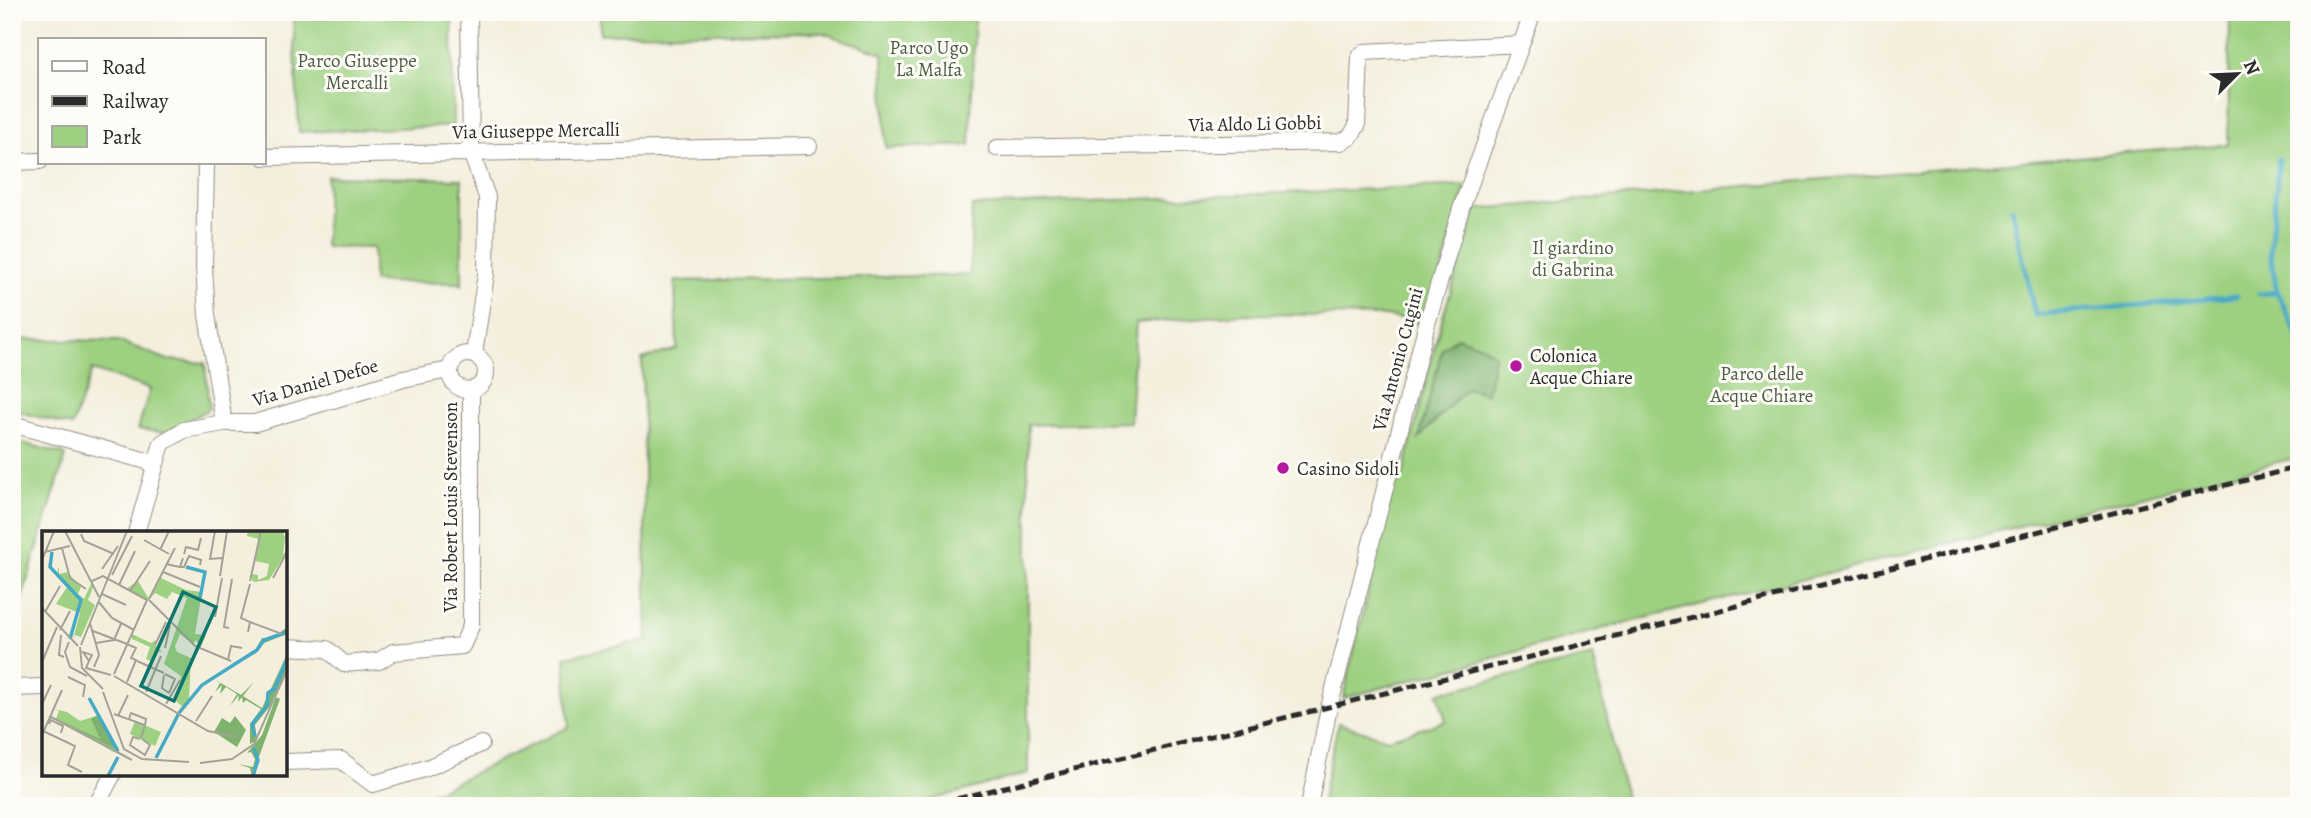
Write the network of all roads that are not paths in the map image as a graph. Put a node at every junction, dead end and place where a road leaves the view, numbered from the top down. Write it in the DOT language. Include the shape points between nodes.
graph roads {
  1 [pos="469,12"];
  2 [pos="1533,12"];
  3 [pos="1521,44"];
  4 [pos="809,146"];
  5 [pos="997,148"];
  6 [pos="471,152"];
  7 [pos="266,156"];
  8 [pos="38,161"];
  9 [pos="12,162"];
  10 [pos="206,164"];
  11 [pos="474,354"];
  12 [pos="449,370"];
  13 [pos="471,391"];
  14 [pos="224,423"];
  15 [pos="12,424"];
  16 [pos="154,463"];
  17 [pos="137,531"];
  18 [pos="287,647"];
  19 [pos="42,687"];
  20 [pos="12,688"];
  21 [pos="481,744"];
  22 [pos="287,762"];
  23 [pos="112,776"];
  24 [pos="96,806"];
  25 [pos="1309,806"];
  1 -- 6 [label="street"];
  2 -- 3 [label="street, Via Antonio Cugini"];
  3 -- 5 [label="street, Via Aldo Li Gobbi" via="1364,52 1360,57 1357,126 1340,142"];
  3 -- 25 [label="street, Via Antonio Cugini" via="1461,209 1426,327 1329,708"];
  4 -- 6 [label="street, Via Giuseppe Mercalli"];
  6 -- 7 [label="street, Via Giuseppe Mercalli"];
  6 -- 11 [label="street" via="487,197 486,274"];
  8 -- 9 [label="street"];
  10 -- 14 [label="street" via="207,315"];
  11 -- 12 [label="street, Via Daniel Defoe" via="460,354"];
  11 -- 13 [label="street" via="487,368 486,377"];
  12 -- 13 [label="street" via="459,388"];
  12 -- 14 [label="street, Via Daniel Defoe" via="255,423"];
  13 -- 18 [label="street, Via Robert Louis Stevenson" via="471,626 463,646 393,652 379,662 344,664 327,649"];
  14 -- 16 [label="street, Via Daniel Defoe" via="184,430 162,443"];
  15 -- 16 [label="street"];
  16 -- 17 [label="street, Via Daniel Defoe"];
  19 -- 20 [label="street"];
  21 -- 22 [label="street" via="373,784 341,760"];
  23 -- 24 [label="street"];
}
